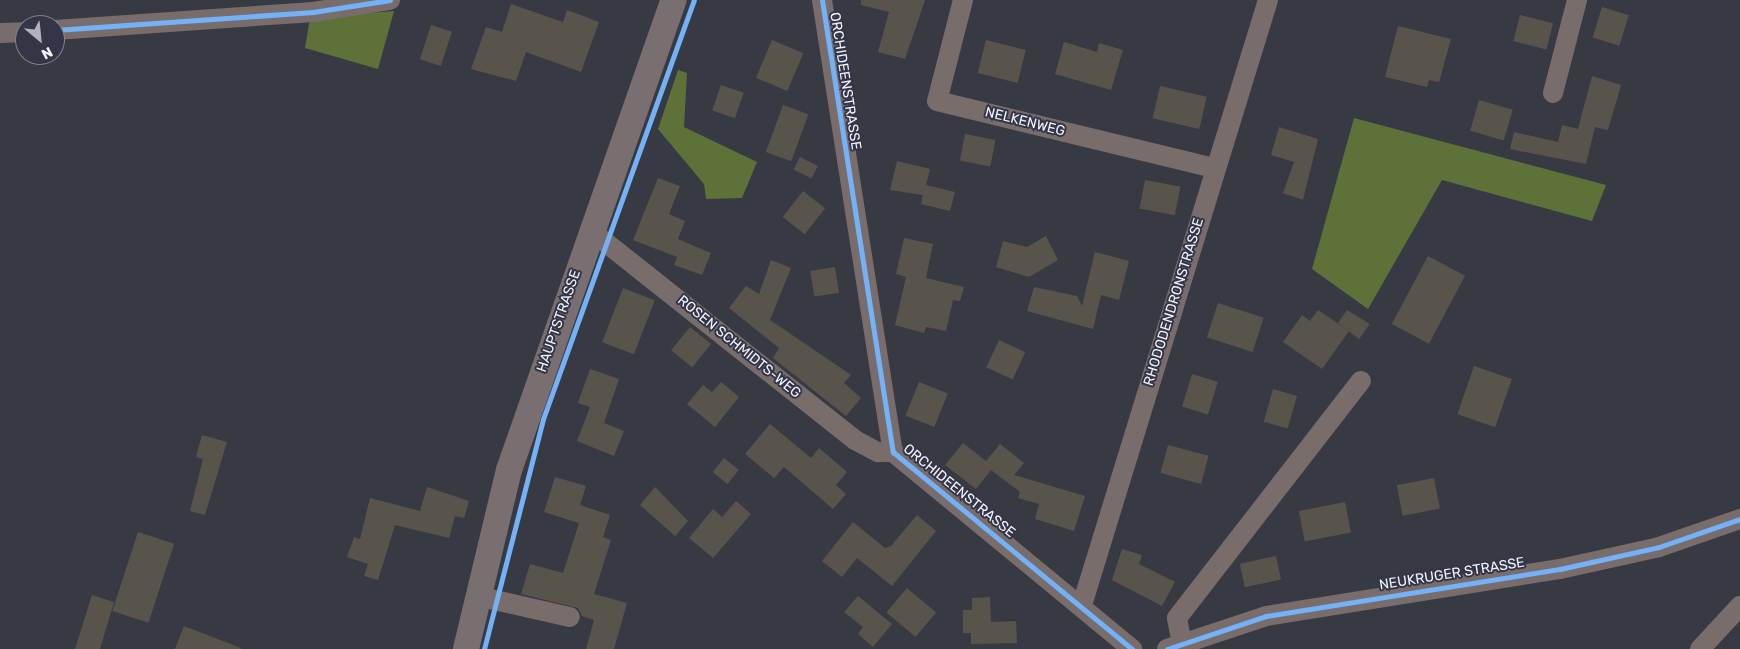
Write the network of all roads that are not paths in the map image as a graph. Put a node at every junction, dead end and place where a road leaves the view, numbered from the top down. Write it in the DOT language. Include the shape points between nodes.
graph roads {
  1 [pos="390,0"];
  2 [pos="674,0"];
  3 [pos="822,0"];
  4 [pos="963,0"];
  5 [pos="1268,0"];
  6 [pos="1577,0"];
  7 [pos="65,29"];
  8 [pos="15,32"];
  9 [pos="0,33"];
  10 [pos="1553,93"];
  11 [pos="1215,168"];
  12 [pos="590,230"];
  13 [pos="1361,381"];
  14 [pos="893,452"];
  15 [pos="1740,519"];
  16 [pos="477,596"];
  17 [pos="1082,606"];
  18 [pos="1740,606"];
  19 [pos="570,617"];
  20 [pos="1174,646"];
  21 [pos="466,649"];
  22 [pos="1132,649"];
  23 [pos="1700,649"];
  1 -- 7 [label="street" via="313,12"];
  2 -- 12 [label="main road, HAUPTSTRASSE"];
  3 -- 14 [label="street, ORCHIDEENSTRASSE"];
  4 -- 11 [label="street, NELKENWEG" via="936,101"];
  5 -- 11 [label="street, RHODODENDRONSTRASSE"];
  6 -- 10 [label="street"];
  8 -- 9 [label="street"];
  11 -- 17 [label="street, RHODODENDRONSTRASSE"];
  12 -- 14 [label="street, ROSEN SCHMIDTS-WEG" via="856,440 878,452"];
  12 -- 16 [label="main road, HAUPTSTRASSE" via="510,470"];
  13 -- 20 [label="street" via="1177,618"];
  14 -- 17 [label="street, ORCHIDEENSTRASSE"];
  15 -- 20 [label="street, NEUKRUGER STRASSE" via="1659,547 1560,569 1266,616"];
  16 -- 19 [label="street"];
  16 -- 21 [label="main road, HAUPTSTRASSE"];
  17 -- 22 [label="street, ORCHIDEENSTRASSE"];
  18 -- 23 [label="street"];
}
